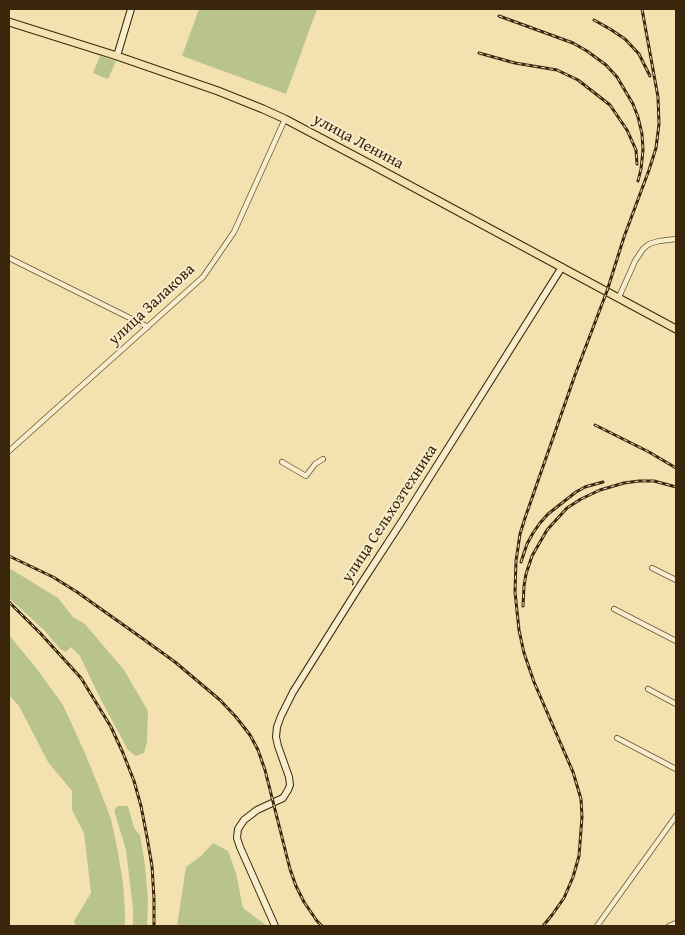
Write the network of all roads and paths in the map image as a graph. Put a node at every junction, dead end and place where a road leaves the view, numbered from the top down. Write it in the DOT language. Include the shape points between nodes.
graph roads {
  1 [pos="131,9"];
  2 [pos="9,22"];
  3 [pos="117,56"];
  4 [pos="285,119"];
  5 [pos="676,239"];
  6 [pos="9,258"];
  7 [pos="562,268"];
  8 [pos="619,297"];
  9 [pos="148,327"];
  10 [pos="676,328"];
  11 [pos="9,451"];
  12 [pos="323,459"];
  13 [pos="282,462"];
  14 [pos="652,568"];
  15 [pos="676,580"];
  16 [pos="614,609"];
  17 [pos="676,641"];
  18 [pos="648,689"];
  19 [pos="676,704"];
  20 [pos="617,738"];
  21 [pos="676,769"];
  22 [pos="676,816"];
  23 [pos="676,923"];
  24 [pos="275,926"];
  25 [pos="597,926"];
  26 [pos="669,926"];
  1 -- 3 [label="street"];
  2 -- 3 [label="main road, улица Ленина"];
  3 -- 4 [label="main road, улица Ленина" via="237,98"];
  4 -- 7 [label="main road, улица Ленина"];
  4 -- 9 [label="street, улица Залакова" via="234,232 203,277"];
  5 -- 8 [label="street" via="649,244 643,249"];
  6 -- 9 [label="street"];
  7 -- 8 [label="main road, улица Ленина"];
  7 -- 24 [label="street, улица Сельхозтехника" via="293,692 281,716 276,737 289,777 288,790 283,798 256,810 244,820 237,838"];
  8 -- 10 [label="main road, улица Ленина"];
  9 -- 11 [label="street, улица Залакова"];
  12 -- 13 [label="street" via="306,476"];
  14 -- 15 [label="street"];
  16 -- 17 [label="street"];
  18 -- 19 [label="street"];
  20 -- 21 [label="street"];
  22 -- 25 [label="street"];
  23 -- 26 [label="street"];
}
